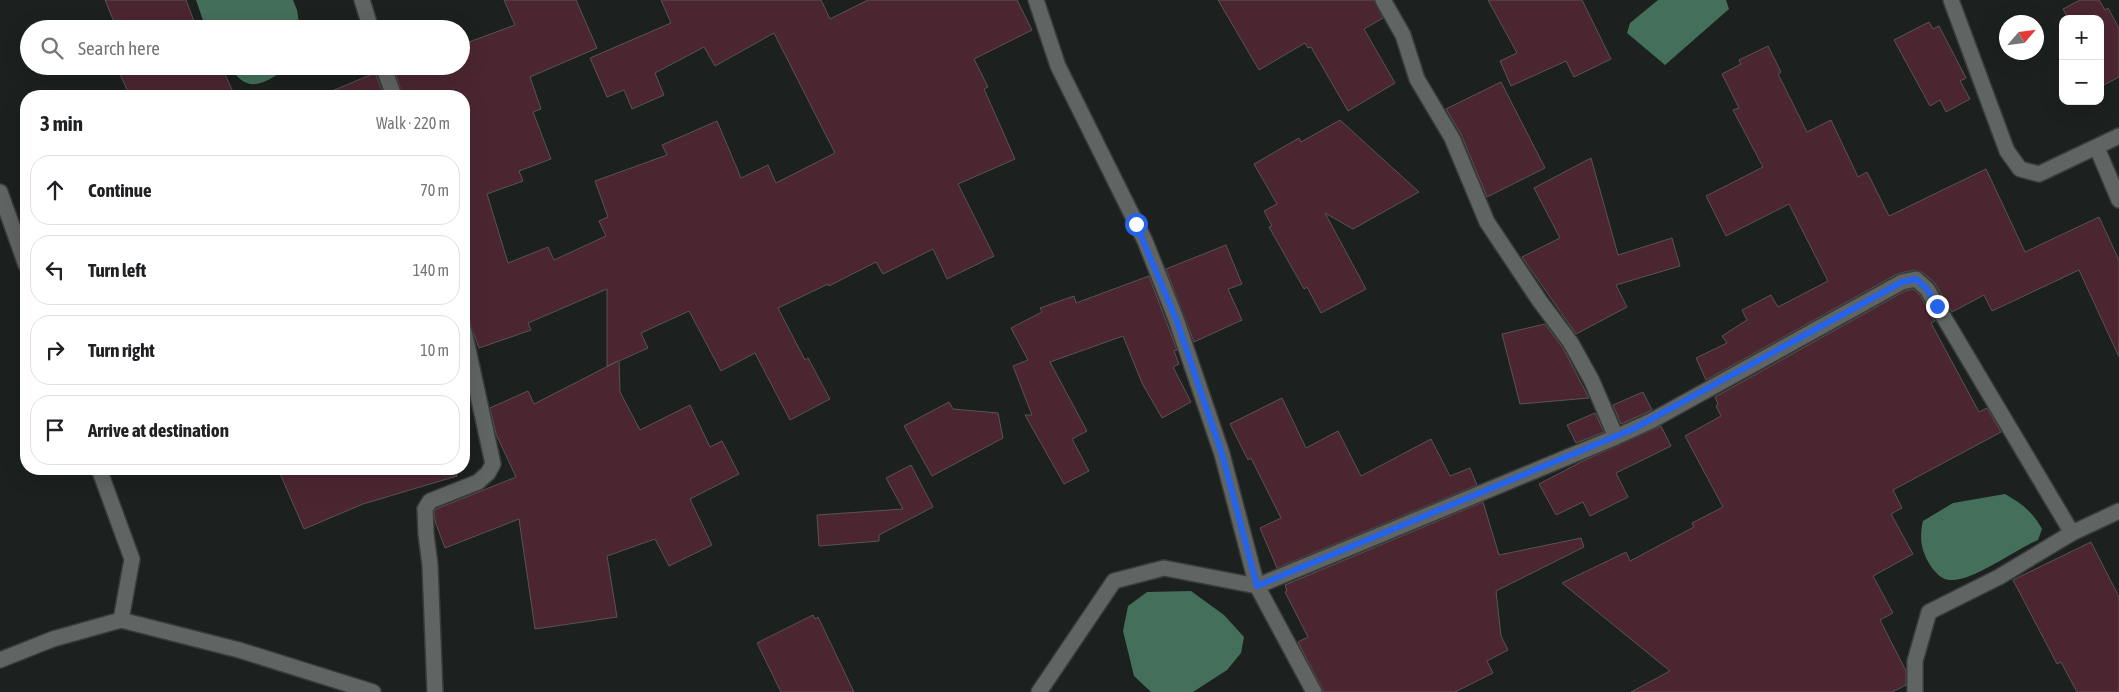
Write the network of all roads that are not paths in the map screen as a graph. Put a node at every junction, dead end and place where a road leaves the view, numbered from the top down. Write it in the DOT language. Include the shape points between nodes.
graph roads {
  1 [pos="362,0"];
  2 [pos="1036,0"];
  3 [pos="1383,0"];
  4 [pos="1951,0"];
  5 [pos="368,20"];
  6 [pos="386,75"];
  7 [pos="392,90"];
  8 [pos="2119,136"];
  9 [pos="2097,148"];
  10 [pos="0,192"];
  11 [pos="2119,200"];
  12 [pos="20,248"];
  13 [pos="470,355"];
  14 [pos="1616,437"];
  15 [pos="101,475"];
  16 [pos="2119,511"];
  17 [pos="2072,533"];
  18 [pos="1257,586"];
  19 [pos="121,620"];
  20 [pos="0,660"];
  21 [pos="373,692"];
  22 [pos="435,692"];
  23 [pos="1039,692"];
  24 [pos="1314,692"];
  25 [pos="1916,692"];
  1 -- 5 [label="street"];
  2 -- 18 [label="street" via="1058,66 1145,241 1176,319 1222,454"];
  3 -- 14 [label="street" via="1403,35 1417,79 1452,138 1487,222 1571,343 1592,381"];
  4 -- 9 [label="street" via="2007,151 2020,168 2038,174"];
  6 -- 7 [label="street"];
  8 -- 9 [label="street"];
  9 -- 11 [label="street"];
  10 -- 12 [label="street"];
  13 -- 22 [label="street" via="493,464 478,482 430,500 425,509"];
  14 -- 17 [label="street" via="1651,421 1902,282 1916,279 1927,289"];
  14 -- 18 [label="street"];
  15 -- 19 [label="street" via="132,559"];
  16 -- 17 [label="street"];
  17 -- 25 [label="street" via="1999,577 1929,612 1915,661"];
  18 -- 23 [label="street" via="1164,568 1114,581"];
  18 -- 24 [label="street"];
  19 -- 20 [label="street" via="53,639"];
  19 -- 21 [label="street" via="239,650"];
}
